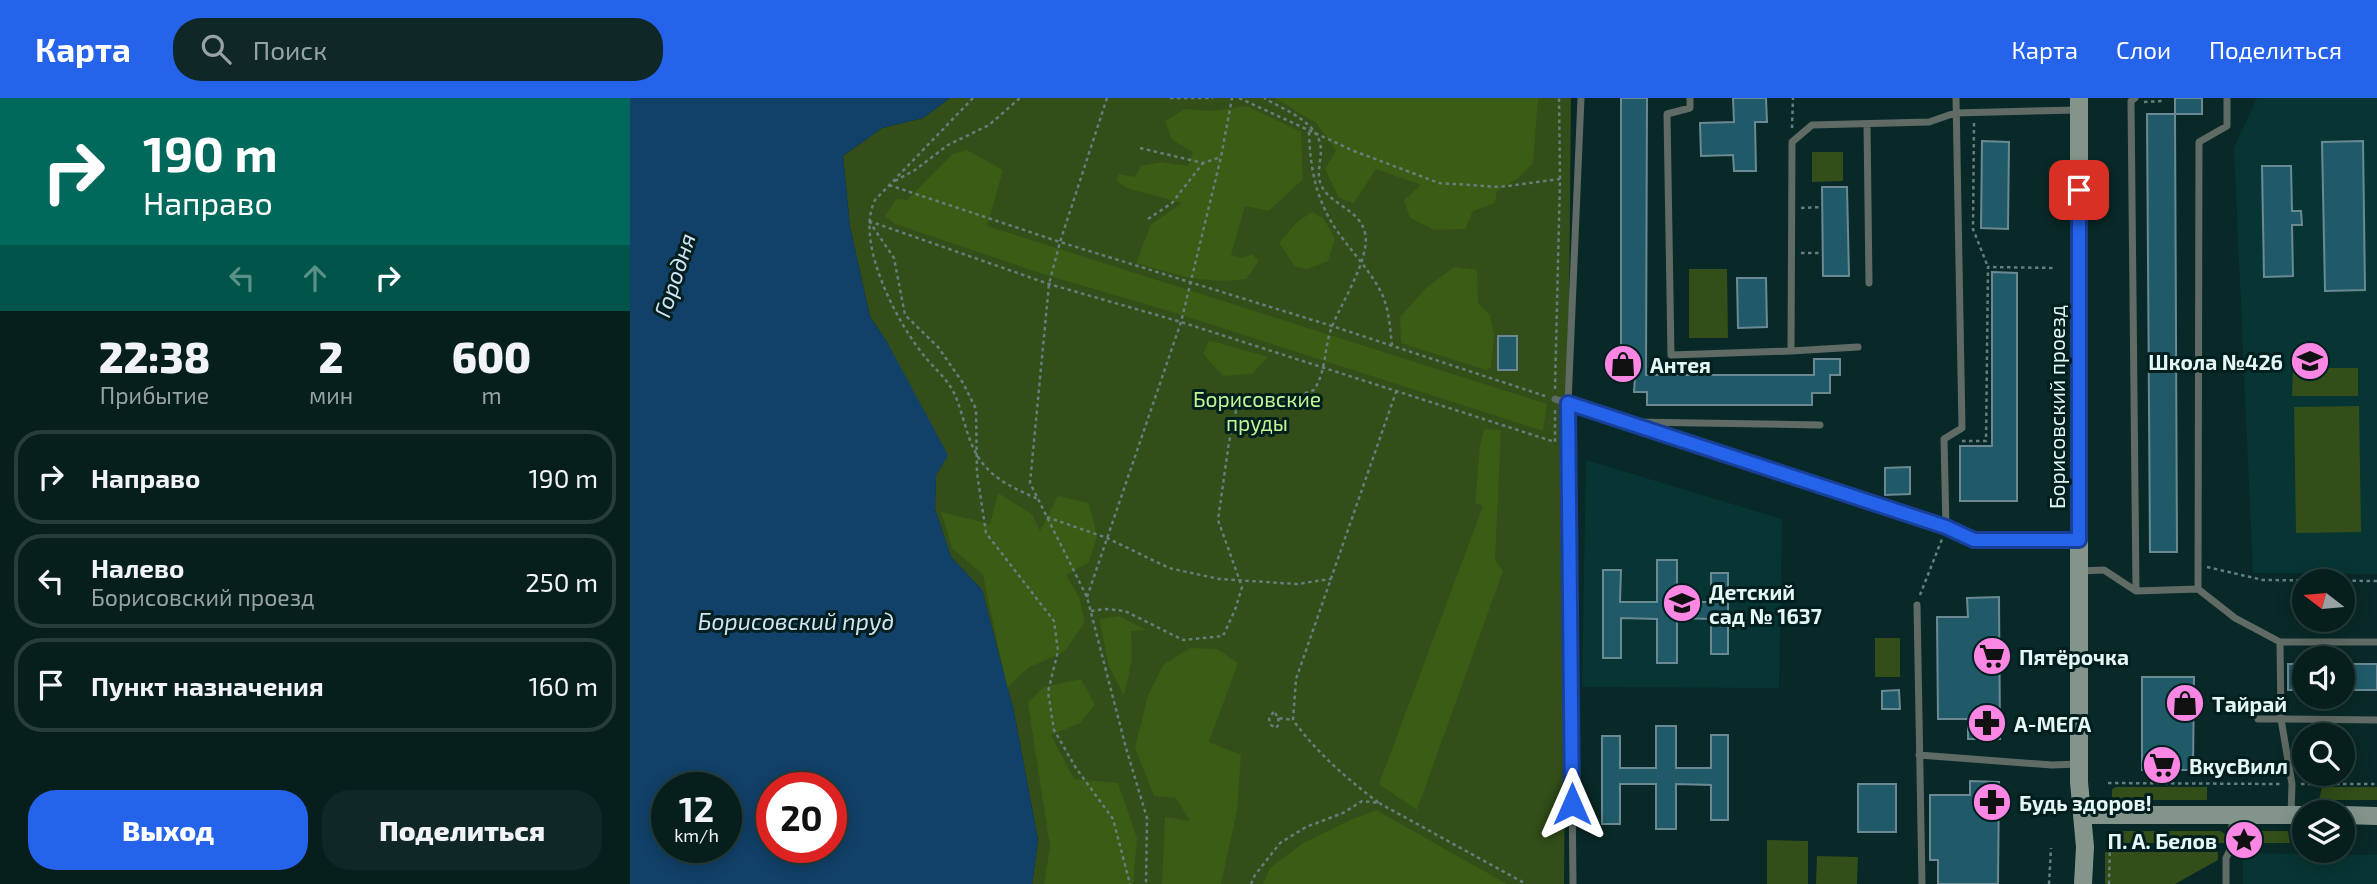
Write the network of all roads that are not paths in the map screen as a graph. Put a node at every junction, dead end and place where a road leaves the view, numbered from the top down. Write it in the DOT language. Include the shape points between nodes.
graph roads {
  1 [pos="1581,98"];
  2 [pos="1689,98"];
  3 [pos="1956,98"];
  4 [pos="2134,98"];
  5 [pos="2227,98"];
  6 [pos="2079,104"];
  7 [pos="1955,113"];
  8 [pos="1867,124"];
  9 [pos="1869,283"];
  10 [pos="1858,347"];
  11 [pos="1791,351"];
  12 [pos="1555,399"];
  13 [pos="1568,403"];
  14 [pos="1624,422"];
  15 [pos="1820,425"];
  16 [pos="1946,527"];
  17 [pos="2079,540"];
  18 [pos="2080,571"];
  19 [pos="2198,589"];
  20 [pos="2136,591"];
  21 [pos="1917,605"];
  22 [pos="2280,642"];
  23 [pos="2377,642"];
  24 [pos="2258,719"];
  25 [pos="2281,719"];
  26 [pos="2377,720"];
  27 [pos="1919,755"];
  28 [pos="2080,764"];
  29 [pos="2295,800"];
  30 [pos="2082,815"];
  31 [pos="2232,815"];
  32 [pos="2292,815"];
  33 [pos="2355,815"];
  34 [pos="2377,816"];
  35 [pos="1573,884"];
  36 [pos="1922,884"];
  37 [pos="2083,884"];
  38 [pos="2226,884"];
  1 -- 13 [label="lane"];
  2 -- 11 [label="lane" via="1690,108 1667,114 1671,355"];
  3 -- 7 [label="lane"];
  4 -- 20 [label="lane"];
  5 -- 19 [label="lane" via="2227,126 2199,142"];
  6 -- 7 [label="lane"];
  6 -- 17 [label="street, Борисовский проезд"];
  7 -- 8 [label="lane" via="1929,122"];
  7 -- 16 [label="lane" via="1962,428 1944,439"];
  8 -- 9 [label="lane"];
  8 -- 11 [label="lane" via="1812,125 1792,142"];
  10 -- 11 [label="lane"];
  12 -- 13 [label="lane"];
  13 -- 14 [label="lane"];
  13 -- 35 [label="lane"];
  14 -- 15 [label="lane"];
  14 -- 16 [label="lane"];
  16 -- 17 [label="lane" via="1974,540"];
  17 -- 18 [label="street, Борисовский проезд"];
  18 -- 20 [label="lane" via="2104,570"];
  18 -- 28 [label="street, Борисовский проезд"];
  19 -- 20 [label="lane"];
  19 -- 22 [label="lane" via="2235,618"];
  21 -- 27 [label="lane"];
  22 -- 23 [label="lane"];
  22 -- 25 [label="lane"];
  24 -- 25 [label="lane"];
  25 -- 26 [label="lane"];
  25 -- 29 [label="lane"];
  27 -- 28 [label="lane"];
  27 -- 36 [label="lane"];
  28 -- 30 [label="street, Борисовский проезд"];
  30 -- 31 [label="street"];
  30 -- 37 [label="street, Борисовский проезд"];
  31 -- 32 [label="street"];
  31 -- 38 [label="lane"];
  33 -- 34 [label="street"];
}
